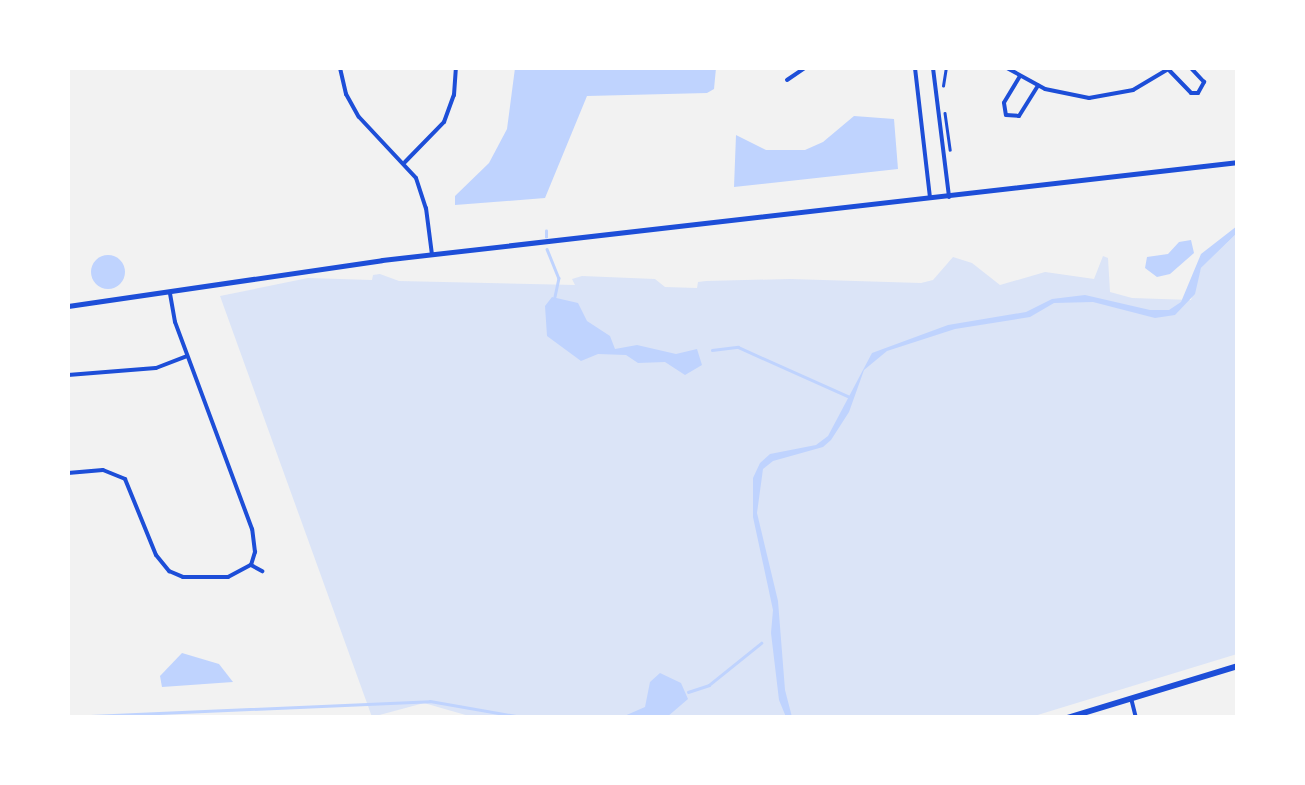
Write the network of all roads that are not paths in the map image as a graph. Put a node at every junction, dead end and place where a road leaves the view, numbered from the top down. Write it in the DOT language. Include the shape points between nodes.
graph roads {
  1 [pos="340,68"];
  2 [pos="456,68"];
  3 [pos="805,68"];
  4 [pos="915,68"];
  5 [pos="933,68"];
  6 [pos="1008,68"];
  7 [pos="1169,68"];
  8 [pos="1192,68"];
  9 [pos="1020,76"];
  10 [pos="788,80"];
  11 [pos="1038,86"];
  12 [pos="405,162"];
  13 [pos="1238,162"];
  14 [pos="949,198"];
  15 [pos="930,200"];
  16 [pos="432,255"];
  17 [pos="170,294"];
  18 [pos="68,306"];
  19 [pos="187,356"];
  20 [pos="68,375"];
  21 [pos="68,473"];
  22 [pos="251,564"];
  23 [pos="262,572"];
  24 [pos="1238,666"];
  25 [pos="1130,698"];
  26 [pos="1066,718"];
  27 [pos="1136,718"];
  1 -- 12 [label="street" via="358,116"];
  2 -- 12 [label="street" via="444,122"];
  3 -- 10 [label="street"];
  4 -- 15 [label="street"];
  5 -- 14 [label="street"];
  6 -- 9 [label="street"];
  7 -- 8 [label="street" via="1191,94 1204,82"];
  7 -- 11 [label="street" via="1110,96"];
  9 -- 11 [label="street"];
  9 -- 11 [label="street" via="1004,103 1006,115 1020,116"];
  12 -- 16 [label="street" via="423,196"];
  13 -- 14 [label="main road"];
  14 -- 15 [label="main road"];
  15 -- 16 [label="main road"];
  16 -- 17 [label="main road"];
  17 -- 18 [label="main road"];
  17 -- 19 [label="street"];
  19 -- 20 [label="street" via="156,368"];
  19 -- 22 [label="street" via="254,539"];
  21 -- 22 [label="street" via="121,472 169,571 228,577"];
  22 -- 23 [label="street"];
  24 -- 25 [label="main road"];
  25 -- 26 [label="main road"];
  25 -- 27 [label="street"];
}
